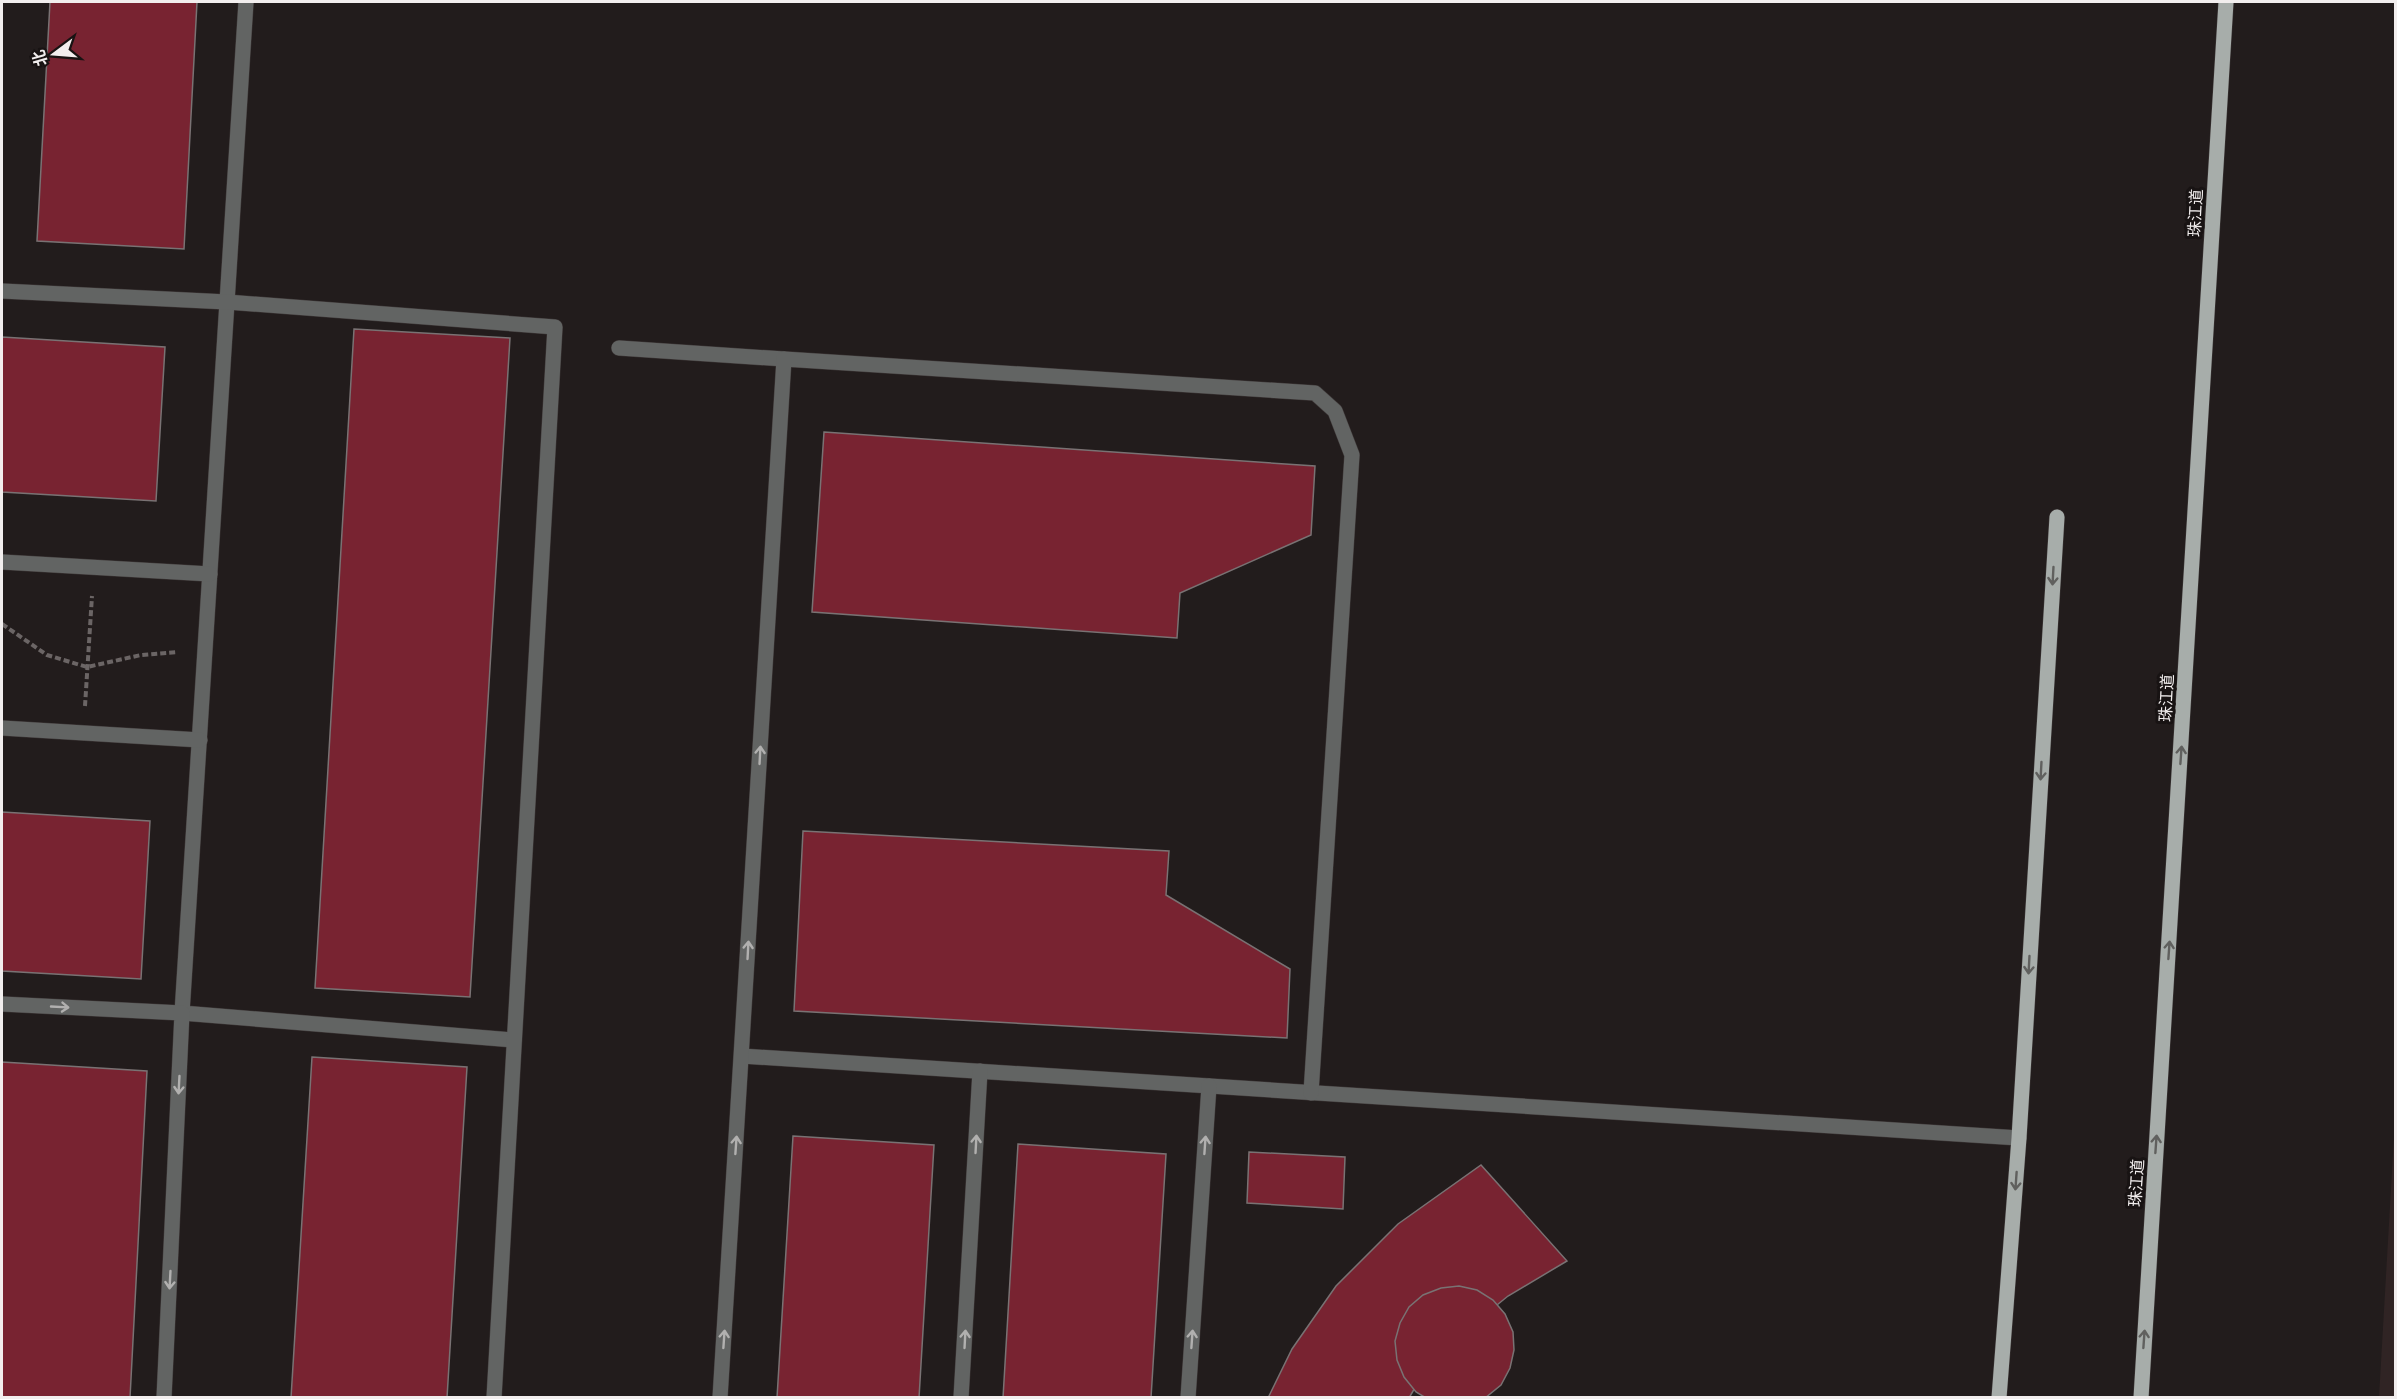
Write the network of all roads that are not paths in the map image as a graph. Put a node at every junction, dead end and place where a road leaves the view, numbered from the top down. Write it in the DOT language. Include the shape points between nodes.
graph roads {
  1 [pos="246,2"];
  2 [pos="2226,2"];
  3 [pos="2,291"];
  4 [pos="227,302"];
  5 [pos="620,348"];
  6 [pos="783,359"];
  7 [pos="2056,518"];
  8 [pos="2,562"];
  9 [pos="210,574"];
  10 [pos="2,728"];
  11 [pos="200,740"];
  12 [pos="2,1004"];
  13 [pos="182,1013"];
  14 [pos="514,1040"];
  15 [pos="742,1056"];
  16 [pos="980,1071"];
  17 [pos="1209,1086"];
  18 [pos="1311,1093"];
  19 [pos="2019,1138"];
  20 [pos="164,1398"];
  21 [pos="494,1398"];
  22 [pos="720,1398"];
  23 [pos="962,1398"];
  24 [pos="1188,1398"];
  25 [pos="1999,1398"];
  26 [pos="2141,1398"];
  1 -- 4 [label="lane"];
  26 -- 2 [label="main road, 珠江道, one-way"];
  3 -- 4 [label="lane"];
  4 -- 9 [label="lane"];
  4 -- 14 [label="lane" via="555,327"];
  5 -- 6 [label="lane"];
  15 -- 6 [label="lane, one-way"];
  6 -- 18 [label="lane" via="1315,393 1335,411 1352,455"];
  7 -- 19 [label="main road, one-way"];
  8 -- 9 [label="lane"];
  9 -- 11 [label="lane"];
  10 -- 11 [label="lane"];
  11 -- 13 [label="lane"];
  12 -- 13 [label="lane, one-way"];
  13 -- 14 [label="lane"];
  13 -- 20 [label="lane, one-way"];
  14 -- 21 [label="lane"];
  15 -- 16 [label="lane"];
  22 -- 15 [label="lane, one-way"];
  16 -- 17 [label="lane"];
  23 -- 16 [label="lane, one-way"];
  17 -- 18 [label="lane"];
  24 -- 17 [label="lane, one-way"];
  18 -- 19 [label="lane"];
  19 -- 25 [label="main road, one-way"];
}
